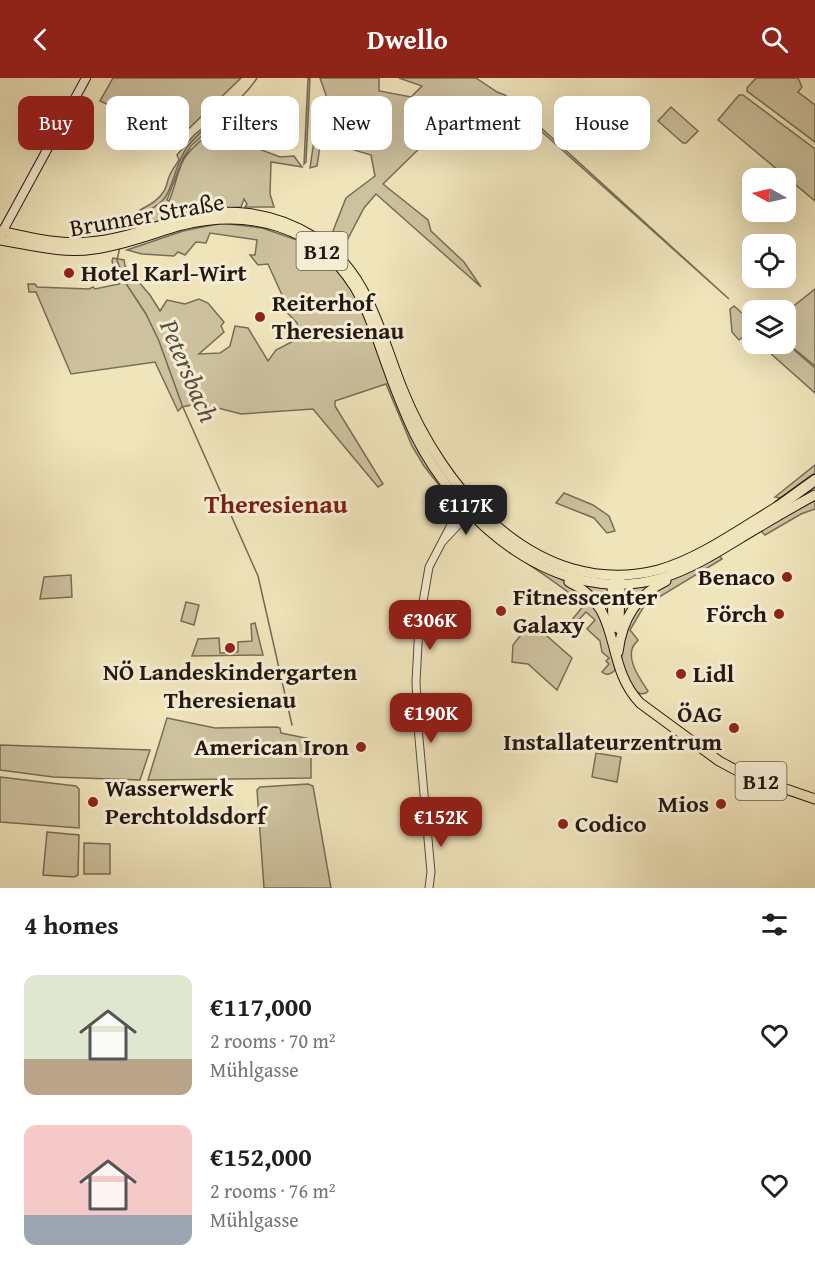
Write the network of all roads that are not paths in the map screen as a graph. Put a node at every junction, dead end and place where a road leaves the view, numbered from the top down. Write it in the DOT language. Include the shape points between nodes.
graph roads {
  1 [pos="86,78"];
  2 [pos="1,235"];
  3 [pos="815,480"];
  4 [pos="815,485"];
  5 [pos="815,495"];
  6 [pos="779,506"];
  7 [pos="471,508"];
  8 [pos="719,551"];
  9 [pos="558,573"];
  10 [pos="617,581"];
  11 [pos="616,653"];
  12 [pos="815,799"];
  13 [pos="429,888"];
  1 -- 2 [label="main road"];
  2 -- 7 [label="main road, Brunner Straße / B12" via="67,243 117,242 227,218 268,223 299,236 338,266 360,297 423,451 448,487"];
  3 -- 6 [label="highway"];
  4 -- 6 [label="main road, Brunner Straße"];
  5 -- 8 [label="main road, Brunner Straße"];
  6 -- 10 [label="main road, Brunner Straße" via="674,565"];
  7 -- 9 [label="main road, Brunner Straße / B12" via="512,547"];
  7 -- 10 [label="main road, Brunner Straße / B12" via="546,559"];
  7 -- 13 [label="street" via="441,543 427,574 419,625 416,682 431,872"];
  8 -- 10 [label="main road, Brunner Straße" via="664,578"];
  8 -- 11 [label="main road" via="655,586 640,600 625,620"];
  9 -- 10 [label="main road, Brunner Straße / B12" via="586,581"];
  9 -- 11 [label="main road" via="585,590 601,608"];
  10 -- 11 [label="main road"];
  11 -- 12 [label="main road, B12" via="620,674 640,704 719,761 745,775"];
}
